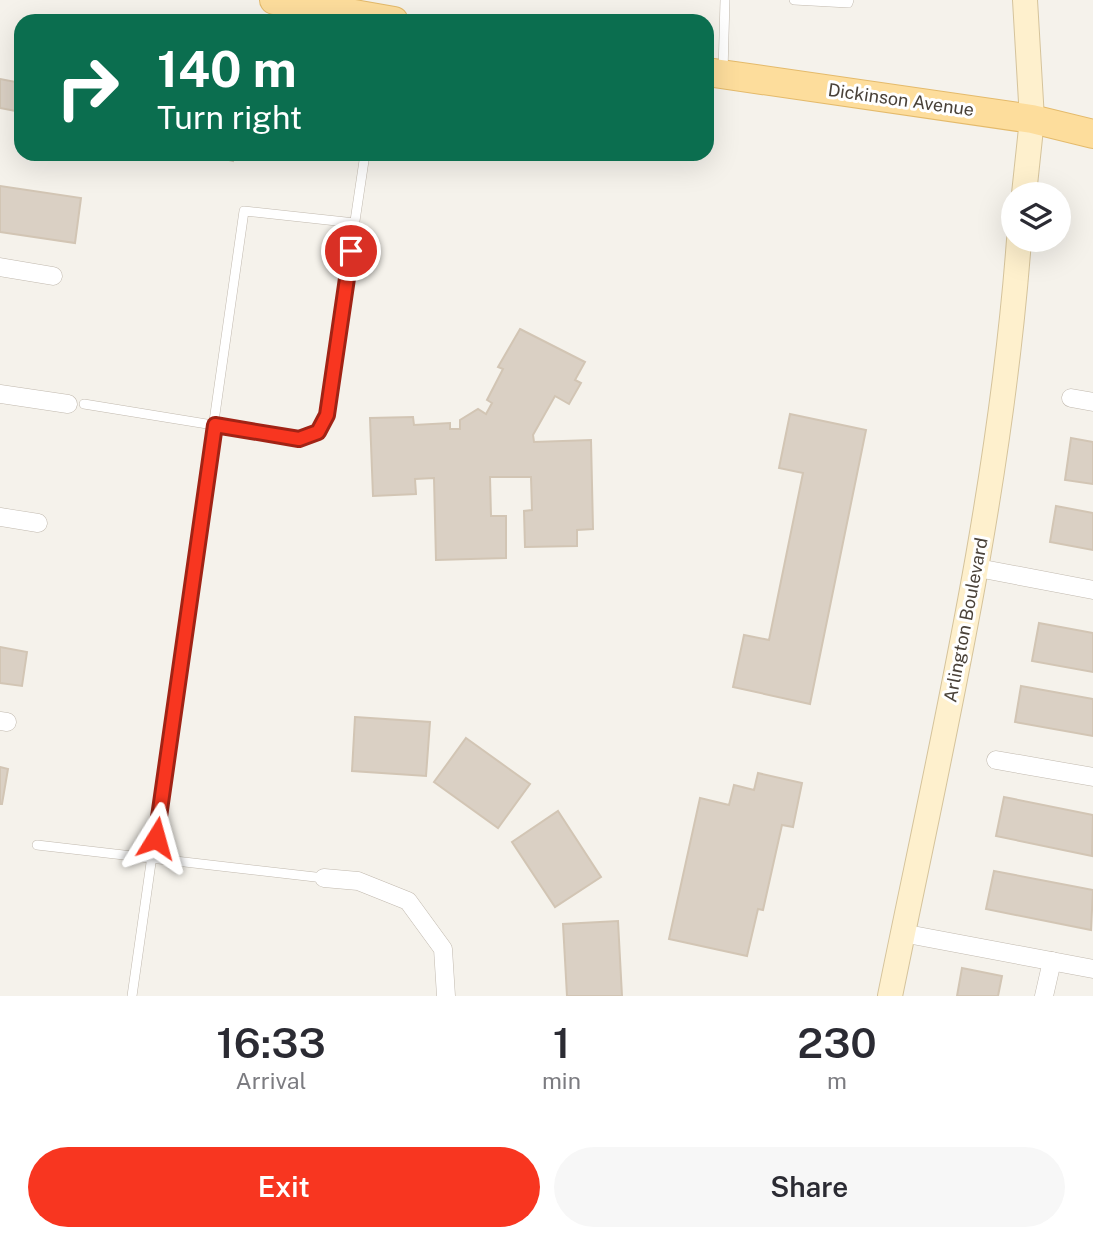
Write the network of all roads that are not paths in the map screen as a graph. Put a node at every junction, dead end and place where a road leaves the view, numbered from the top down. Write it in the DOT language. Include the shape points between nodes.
graph roads {
  1 [pos="274,0"];
  2 [pos="725,0"];
  3 [pos="794,0"];
  4 [pos="849,0"];
  5 [pos="1025,0"];
  6 [pos="354,14"];
  7 [pos="715,73"];
  8 [pos="1032,119"];
  9 [pos="1093,134"];
  10 [pos="364,161"];
  11 [pos="1025,182"];
  12 [pos="355,223"];
  13 [pos="1018,252"];
  14 [pos="0,267"];
  15 [pos="53,276"];
  16 [pos="0,394"];
  17 [pos="1071,398"];
  18 [pos="1093,401"];
  19 [pos="76,404"];
  20 [pos="215,425"];
  21 [pos="0,517"];
  22 [pos="38,523"];
  23 [pos="978,568"];
  24 [pos="1093,590"];
  25 [pos="996,760"];
  26 [pos="1093,777"];
  27 [pos="37,845"];
  28 [pos="153,858"];
  29 [pos="324,878"];
  30 [pos="902,933"];
  31 [pos="1052,961"];
  32 [pos="1093,969"];
  33 [pos="132,996"];
  34 [pos="446,996"];
  35 [pos="890,996"];
  36 [pos="1044,996"];
  1 -- 6 [label="main road"];
  2 -- 7 [label="lane"];
  3 -- 4 [label="lane"];
  5 -- 8 [label="main road"];
  7 -- 8 [label="main road, Dickinson Avenue"];
  8 -- 9 [label="main road, Dickinson Avenue"];
  8 -- 11 [label="main road"];
  10 -- 12 [label="lane"];
  12 -- 20 [label="lane" via="327,415 318,432 299,439"];
  12 -- 20 [label="lane" via="244,211"];
  13 -- 23 [label="main road, Arlington Boulevard" via="1011,347"];
  14 -- 15 [label="street"];
  16 -- 19 [label="street"];
  17 -- 18 [label="street"];
  19 -- 20 [label="lane"];
  20 -- 28 [label="lane"];
  21 -- 22 [label="street"];
  23 -- 24 [label="street"];
  23 -- 30 [label="main road, Arlington Boulevard"];
  25 -- 26 [label="street"];
  27 -- 28 [label="lane"];
  28 -- 29 [label="lane"];
  28 -- 33 [label="lane"];
  29 -- 34 [label="street" via="358,881 408,901 443,949"];
  30 -- 31 [label="street"];
  30 -- 35 [label="main road, Arlington Boulevard"];
  31 -- 32 [label="street"];
  31 -- 36 [label="street"];
}
